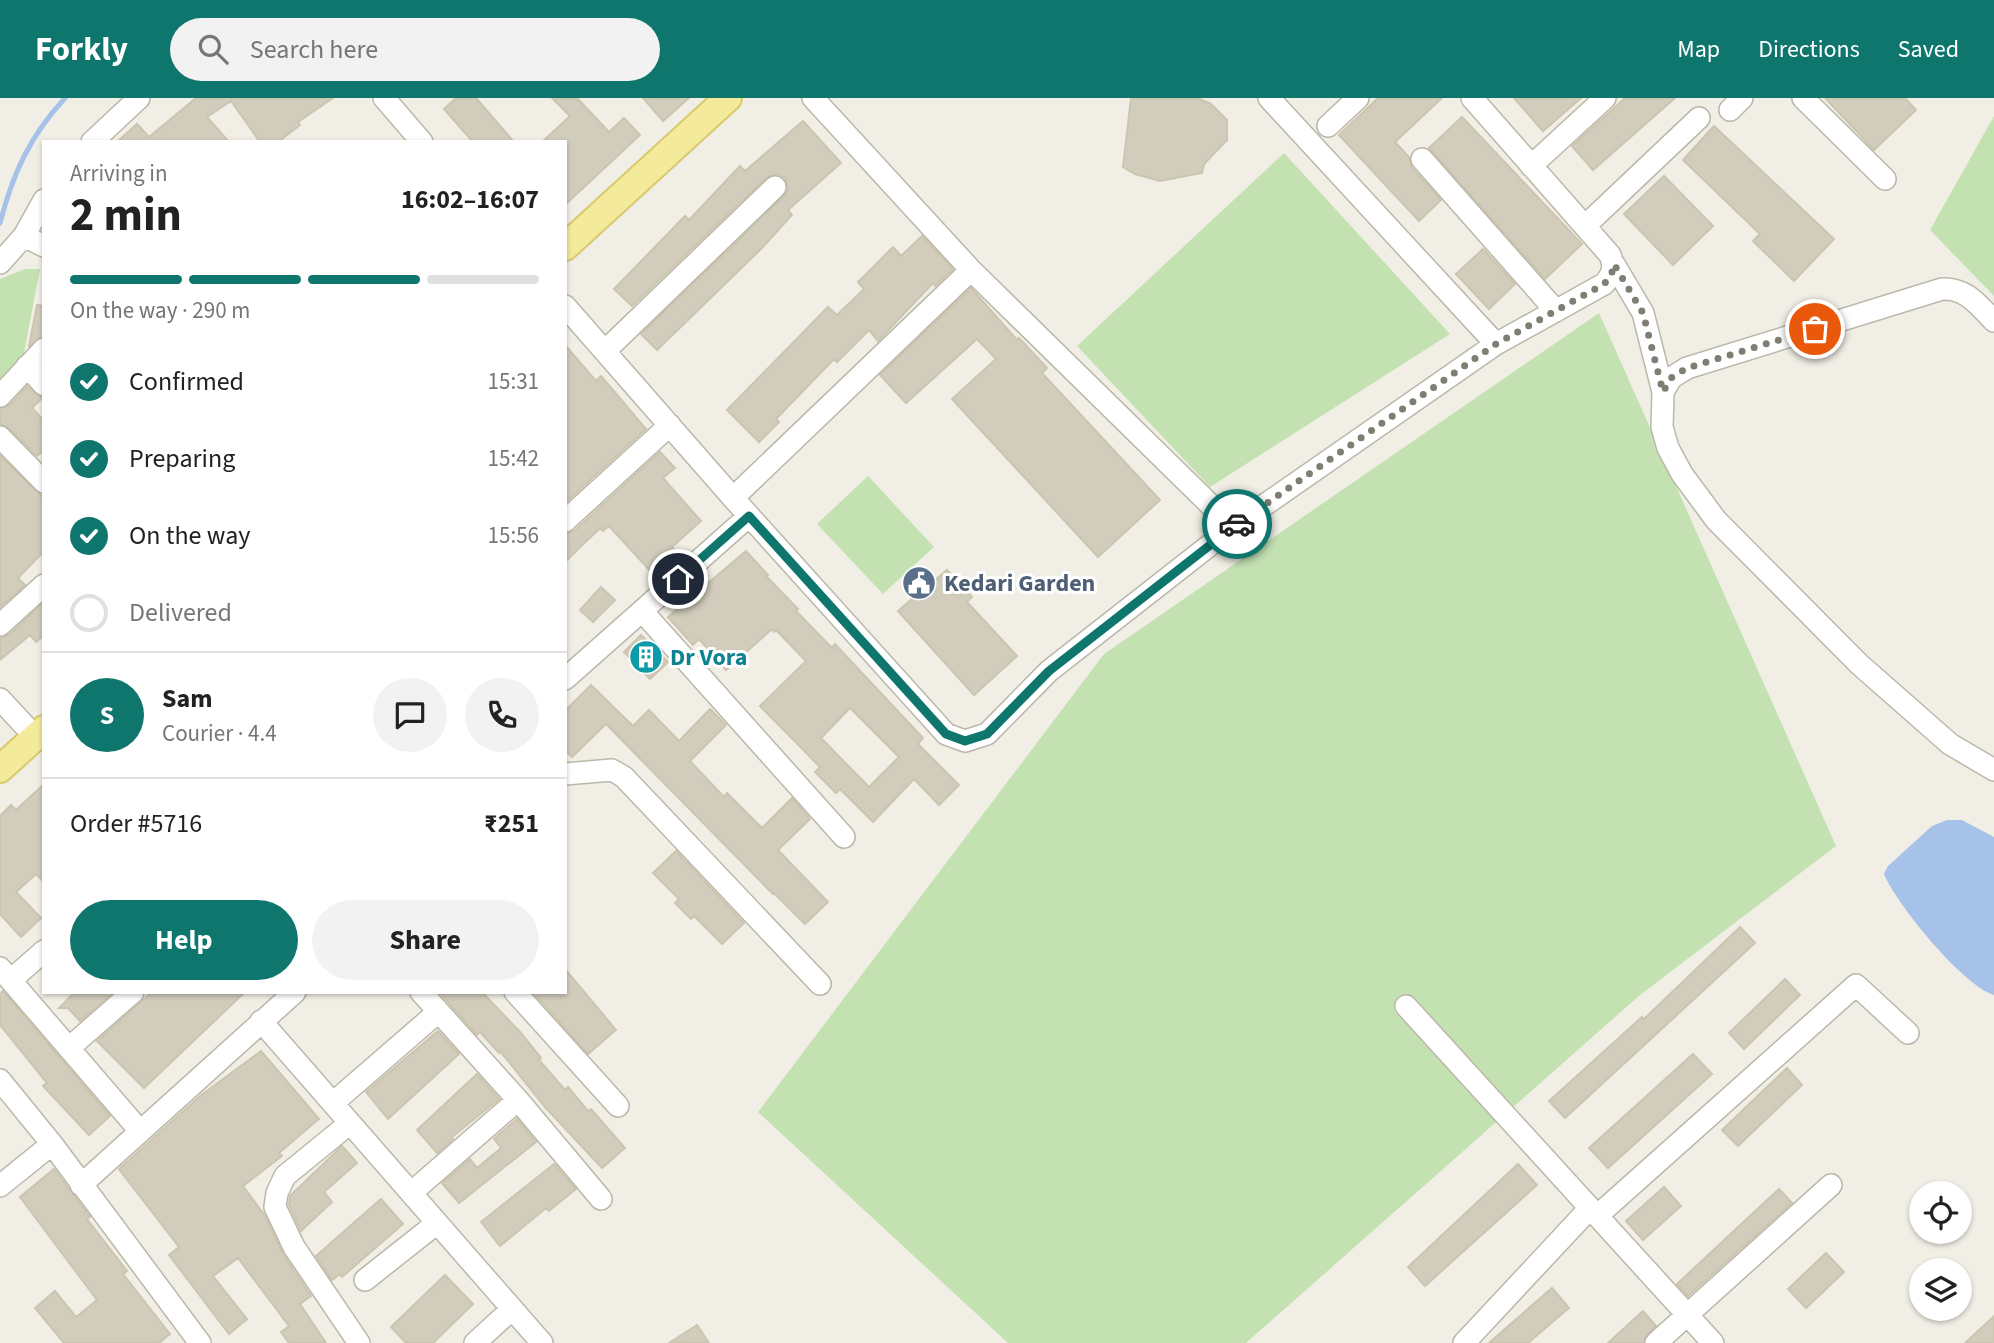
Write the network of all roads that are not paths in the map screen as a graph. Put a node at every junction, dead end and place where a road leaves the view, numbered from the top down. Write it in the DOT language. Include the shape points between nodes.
graph roads {
  1 [pos="139,98"];
  2 [pos="384,98"];
  3 [pos="709,98"];
  4 [pos="728,98"];
  5 [pos="813,98"];
  6 [pos="1269,98"];
  7 [pos="1358,98"];
  8 [pos="1472,98"];
  9 [pos="1803,98"];
  10 [pos="1600,100"];
  11 [pos="1699,118"];
  12 [pos="1328,126"];
  13 [pos="94,140"];
  14 [pos="420,140"];
  15 [pos="1422,159"];
  16 [pos="1531,166"];
  17 [pos="1885,179"];
  18 [pos="775,187"];
  19 [pos="42,204"];
  20 [pos="567,222"];
  21 [pos="1585,226"];
  22 [pos="24,236"];
  23 [pos="42,245"];
  24 [pos="567,245"];
  25 [pos="0,263"];
  26 [pos="1614,264"];
  27 [pos="971,271"];
  28 [pos="567,308"];
  29 [pos="1556,311"];
  30 [pos="1994,321"];
  31 [pos="1496,344"];
  32 [pos="42,351"];
  33 [pos="605,351"];
  34 [pos="27,366"];
  35 [pos="42,382"];
  36 [pos="1663,392"];
  37 [pos="0,396"];
  38 [pos="670,425"];
  39 [pos="0,437"];
  40 [pos="42,480"];
  41 [pos="733,498"];
  42 [pos="749,516"];
  43 [pos="567,519"];
  44 [pos="1233,527"];
  45 [pos="42,587"];
  46 [pos="642,611"];
  47 [pos="0,625"];
  48 [pos="567,677"];
  49 [pos="0,699"];
  50 [pos="38,721"];
  51 [pos="0,748"];
  52 [pos="0,769"];
  53 [pos="1994,771"];
  54 [pos="567,774"];
  55 [pos="844,836"];
  56 [pos="42,952"];
  57 [pos="5,974"];
  58 [pos="820,984"];
  59 [pos="131,994"];
  60 [pos="293,994"];
  61 [pos="423,994"];
  62 [pos="517,994"];
  63 [pos="1406,1006"];
  64 [pos="438,1012"];
  65 [pos="261,1021"];
  66 [pos="1908,1033"];
  67 [pos="69,1048"];
  68 [pos="0,1080"];
  69 [pos="518,1100"];
  70 [pos="333,1103"];
  71 [pos="618,1106"];
  72 [pos="350,1123"];
  73 [pos="140,1131"];
  74 [pos="52,1144"];
  75 [pos="81,1185"];
  76 [pos="1831,1185"];
  77 [pos="0,1186"];
  78 [pos="411,1193"];
  79 [pos="601,1199"];
  80 [pos="1593,1212"];
  81 [pos="437,1223"];
  82 [pos="365,1280"];
  83 [pos="512,1308"];
  84 [pos="1686,1314"];
  85 [pos="200,1343"];
  86 [pos="359,1343"];
  87 [pos="475,1343"];
  88 [pos="541,1343"];
  89 [pos="1464,1343"];
  90 [pos="1656,1343"];
  91 [pos="1713,1343"];
  1 -- 13 [label="street"];
  2 -- 14 [label="street"];
  3 -- 20 [label="main road"];
  4 -- 24 [label="main road"];
  5 -- 27 [label="street"];
  6 -- 31 [label="street"];
  7 -- 12 [label="street"];
  8 -- 16 [label="street"];
  9 -- 17 [label="street"];
  10 -- 16 [label="street"];
  11 -- 21 [label="street"];
  15 -- 29 [label="street"];
  16 -- 21 [label="street"];
  18 -- 33 [label="street"];
  19 -- 22 [label="street"];
  21 -- 26 [label="street"];
  22 -- 23 [label="street"];
  22 -- 25 [label="street"];
  26 -- 29 [label="street" via="1604,284"];
  26 -- 36 [label="street" via="1643,313"];
  27 -- 41 [label="street"];
  27 -- 44 [label="street"];
  28 -- 33 [label="street"];
  29 -- 31 [label="street"];
  30 -- 36 [label="street" via="1970,296 1942,289 1687,368 1671,378"];
  31 -- 44 [label="street"];
  32 -- 34 [label="street"];
  33 -- 38 [label="street"];
  34 -- 35 [label="street"];
  34 -- 37 [label="street"];
  36 -- 53 [label="street" via="1662,427 1668,448 1716,520 1859,664 1950,744"];
  38 -- 41 [label="street"];
  38 -- 43 [label="street"];
  39 -- 40 [label="street"];
  41 -- 42 [label="street"];
  42 -- 44 [label="street" via="946,734 965,741 987,734 1049,671"];
  42 -- 46 [label="street"];
  45 -- 47 [label="street"];
  46 -- 48 [label="street"];
  46 -- 55 [label="street"];
  49 -- 50 [label="street"];
  50 -- 51 [label="main road"];
  50 -- 52 [label="main road"];
  54 -- 58 [label="street" via="612,770 624,777"];
  56 -- 57 [label="street"];
  57 -- 67 [label="street"];
  59 -- 67 [label="street"];
  60 -- 65 [label="street"];
  61 -- 64 [label="street"];
  62 -- 71 [label="street"];
  63 -- 80 [label="street"];
  64 -- 69 [label="street"];
  64 -- 70 [label="street"];
  65 -- 70 [label="street"];
  65 -- 73 [label="street"];
  66 -- 80 [label="street" via="1856,985"];
  67 -- 73 [label="street"];
  68 -- 74 [label="street"];
  69 -- 78 [label="street"];
  69 -- 79 [label="street"];
  70 -- 72 [label="street"];
  72 -- 78 [label="street"];
  72 -- 86 [label="street" via="285,1176 275,1208 294,1247"];
  73 -- 75 [label="street"];
  74 -- 75 [label="street"];
  74 -- 77 [label="street"];
  75 -- 85 [label="street"];
  76 -- 84 [label="street"];
  78 -- 81 [label="street"];
  80 -- 84 [label="street"];
  80 -- 89 [label="street"];
  81 -- 82 [label="street"];
  81 -- 83 [label="street"];
  83 -- 87 [label="street"];
  83 -- 88 [label="street"];
  84 -- 90 [label="street"];
  84 -- 91 [label="street"];
}
